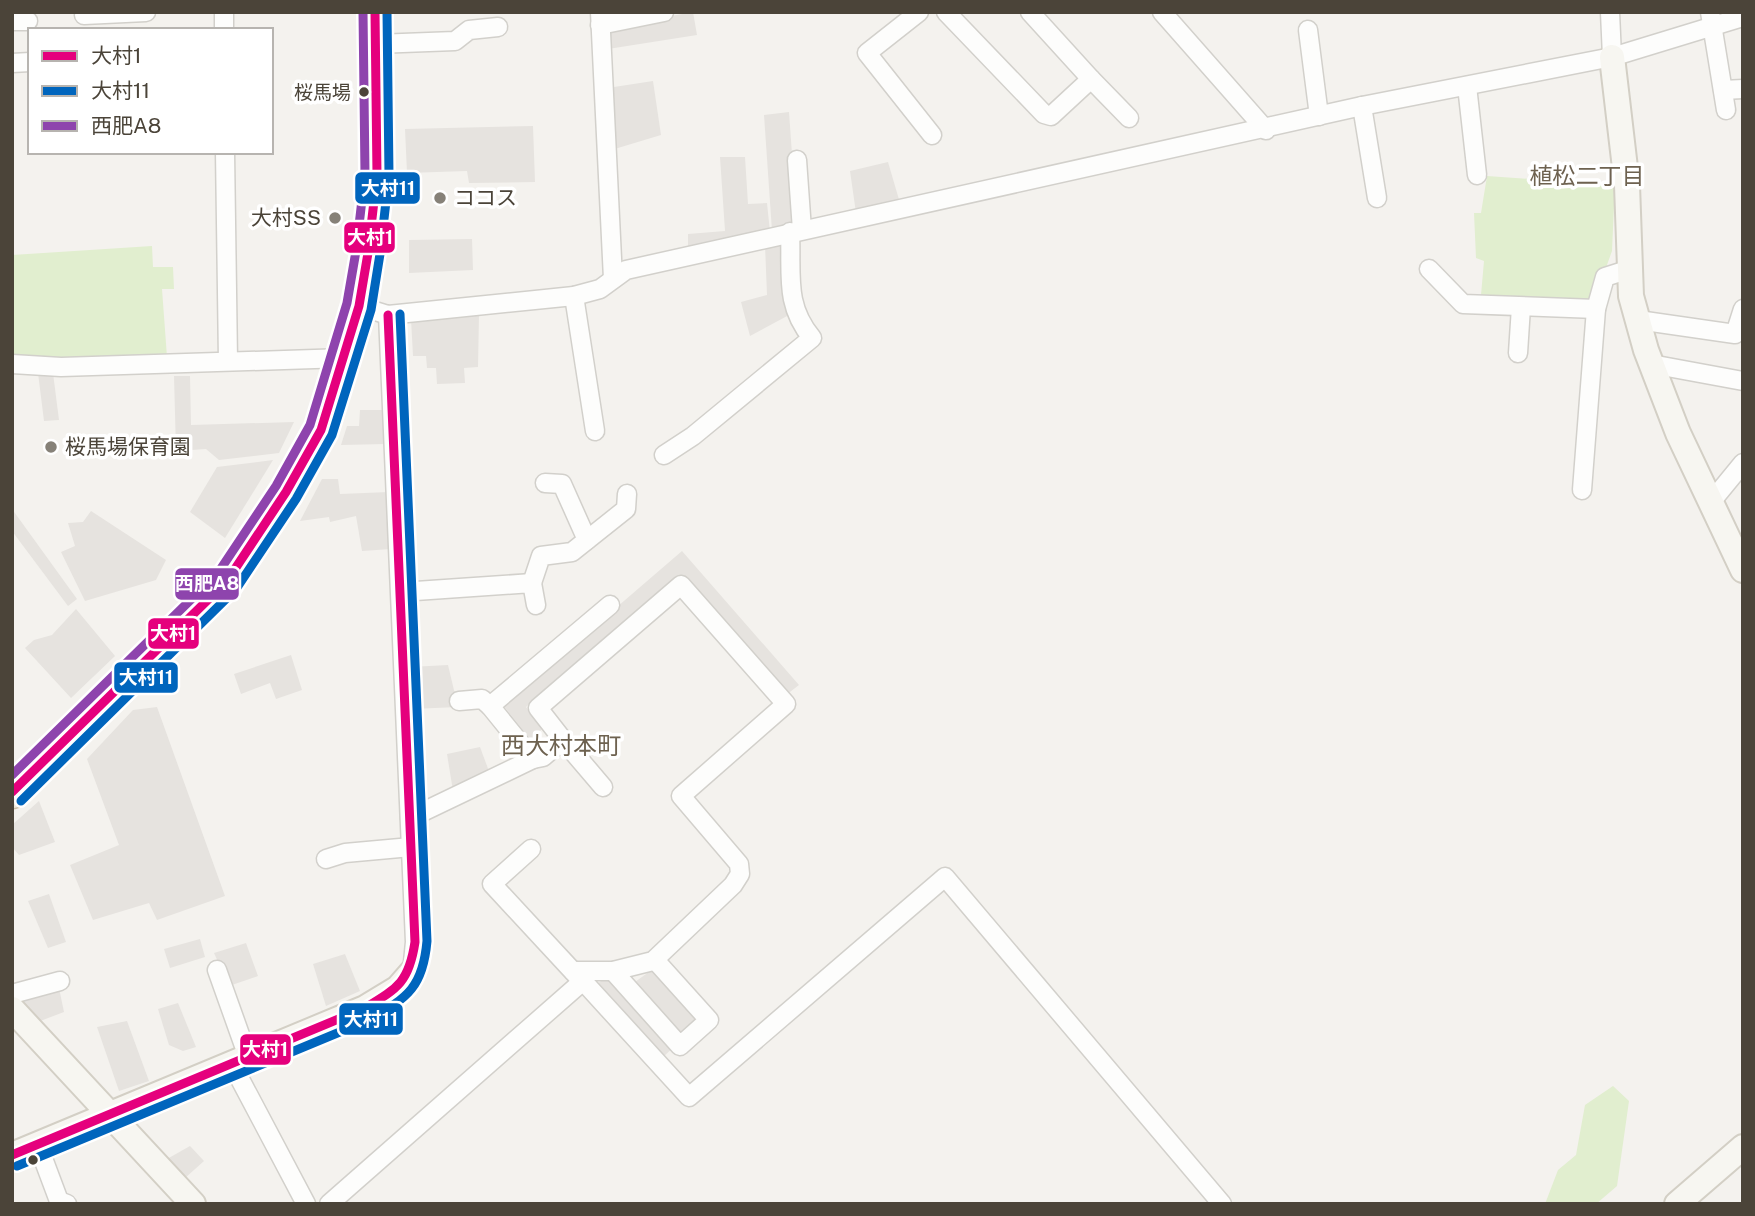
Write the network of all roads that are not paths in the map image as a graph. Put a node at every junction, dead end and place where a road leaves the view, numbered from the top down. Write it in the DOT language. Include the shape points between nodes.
graph roads {
  1 [pos="143,12"];
  2 [pos="375,12"];
  3 [pos="664,12"];
  4 [pos="919,12"];
  5 [pos="946,12"];
  6 [pos="1030,12"];
  7 [pos="1162,12"];
  8 [pos="1610,12"];
  9 [pos="84,15"];
  10 [pos="1743,17"];
  11 [pos="600,19"];
  12 [pos="1712,19"];
  13 [pos="498,27"];
  14 [pos="1308,30"];
  15 [pos="376,44"];
  16 [pos="1612,57"];
  17 [pos="1091,79"];
  18 [pos="1467,86"];
  19 [pos="1743,89"];
  20 [pos="1723,90"];
  21 [pos="1362,107"];
  22 [pos="1726,110"];
  23 [pos="1319,117"];
  24 [pos="1129,118"];
  25 [pos="1266,130"];
  26 [pos="932,135"];
  27 [pos="225,154"];
  28 [pos="797,160"];
  29 [pos="1477,175"];
  30 [pos="1377,198"];
  31 [pos="796,231"];
  32 [pos="1429,268"];
  33 [pos="1630,269"];
  34 [pos="614,279"];
  35 [pos="574,296"];
  36 [pos="1521,307"];
  37 [pos="1596,309"];
  38 [pos="1743,309"];
  39 [pos="374,310"];
  40 [pos="1638,320"];
  41 [pos="1739,335"];
  42 [pos="1518,354"];
  43 [pos="345,358"];
  44 [pos="228,360"];
  45 [pos="12,364"];
  46 [pos="1651,364"];
  47 [pos="1743,381"];
  48 [pos="595,431"];
  49 [pos="664,455"];
  50 [pos="1743,463"];
  51 [pos="545,483"];
  52 [pos="1582,490"];
  53 [pos="627,494"];
  54 [pos="1711,502"];
  55 [pos="587,540"];
  56 [pos="1743,570"];
  57 [pos="532,583"];
  58 [pos="401,592"];
  59 [pos="610,605"];
  60 [pos="536,606"];
  61 [pos="501,681"];
  62 [pos="459,701"];
  63 [pos="486,703"];
  64 [pos="563,740"];
  65 [pos="533,759"];
  66 [pos="603,786"];
  67 [pos="13,789"];
  68 [pos="410,818"];
  69 [pos="411,847"];
  70 [pos="531,849"];
  71 [pos="326,859"];
  72 [pos="655,960"];
  73 [pos="217,970"];
  74 [pos="613,971"];
  75 [pos="412,972"];
  76 [pos="578,976"];
  77 [pos="60,981"];
  78 [pos="12,994"];
  79 [pos="12,1009"];
  80 [pos="240,1061"];
  81 [pos="112,1115"];
  82 [pos="38,1145"];
  83 [pos="1743,1147"];
  84 [pos="12,1156"];
  85 [pos="67,1204"];
  86 [pos="193,1204"];
  87 [pos="306,1204"];
  88 [pos="329,1204"];
  89 [pos="1222,1204"];
  90 [pos="1676,1204"];
  1 -- 9 [label="street"];
  2 -- 15 [label="highway"];
  3 -- 11 [label="street"];
  4 -- 26 [label="street" via="867,53"];
  5 -- 17 [label="street" via="1044,114 1051,116"];
  6 -- 17 [label="street"];
  7 -- 25 [label="street"];
  8 -- 16 [label="street"];
  10 -- 12 [label="street"];
  11 -- 34 [label="street"];
  12 -- 16 [label="street"];
  12 -- 20 [label="street"];
  13 -- 15 [label="street" via="469,30 455,41"];
  14 -- 23 [label="street"];
  15 -- 39 [label="highway"];
  16 -- 18 [label="street"];
  16 -- 33 [label="street" via="1627,185"];
  17 -- 24 [label="street"];
  18 -- 21 [label="street"];
  18 -- 29 [label="street"];
  19 -- 20 [label="street"];
  20 -- 22 [label="street"];
  21 -- 23 [label="street"];
  21 -- 30 [label="street"];
  23 -- 25 [label="street"];
  25 -- 31 [label="street"];
  27 -- 44 [label="street"];
  28 -- 31 [label="street"];
  31 -- 34 [label="street" via="626,270"];
  31 -- 49 [label="street" via="793,306 797,320 813,338"];
  32 -- 36 [label="street" via="1463,304"];
  33 -- 37 [label="street" via="1605,277"];
  33 -- 40 [label="street"];
  34 -- 35 [label="street" via="600,289"];
  35 -- 39 [label="street"];
  35 -- 48 [label="street"];
  36 -- 37 [label="street"];
  36 -- 42 [label="street"];
  37 -- 52 [label="street"];
  38 -- 41 [label="street"];
  39 -- 43 [label="highway"];
  39 -- 58 [label="street"];
  40 -- 41 [label="street"];
  40 -- 46 [label="street"];
  43 -- 44 [label="street"];
  43 -- 67 [label="highway" via="321,430 227,581"];
  44 -- 45 [label="street" via="61,367"];
  46 -- 47 [label="street"];
  46 -- 54 [label="street"];
  50 -- 54 [label="street"];
  51 -- 55 [label="street" via="562,484"];
  53 -- 55 [label="street" via="626,509"];
  54 -- 56 [label="street"];
  55 -- 57 [label="street" via="572,552 541,556"];
  57 -- 58 [label="street" via="477,595"];
  57 -- 60 [label="street"];
  58 -- 68 [label="street"];
  59 -- 63 [label="street"];
  61 -- 63 [label="street"];
  62 -- 63 [label="street"];
  63 -- 65 [label="street"];
  64 -- 65 [label="street" via="543,757"];
  64 -- 66 [label="street"];
  64 -- 72 [label="street" via="538,708 681,585 786,704 681,796 739,864 740,874"];
  65 -- 68 [label="street"];
  68 -- 69 [label="street"];
  69 -- 71 [label="street"];
  69 -- 75 [label="street"];
  70 -- 76 [label="street" via="492,884"];
  72 -- 74 [label="street"];
  72 -- 74 [label="street" via="709,1020 680,1046"];
  73 -- 80 [label="street"];
  74 -- 76 [label="street"];
  75 -- 80 [label="street" via="398,988 365,1008"];
  76 -- 88 [label="street"];
  76 -- 89 [label="street" via="689,1097 945,877"];
  77 -- 78 [label="street"];
  79 -- 81 [label="street"];
  80 -- 81 [label="street"];
  80 -- 87 [label="street"];
  81 -- 82 [label="street"];
  81 -- 86 [label="street"];
  82 -- 84 [label="street"];
  82 -- 85 [label="street" via="59,1201"];
  83 -- 90 [label="street"];
}
